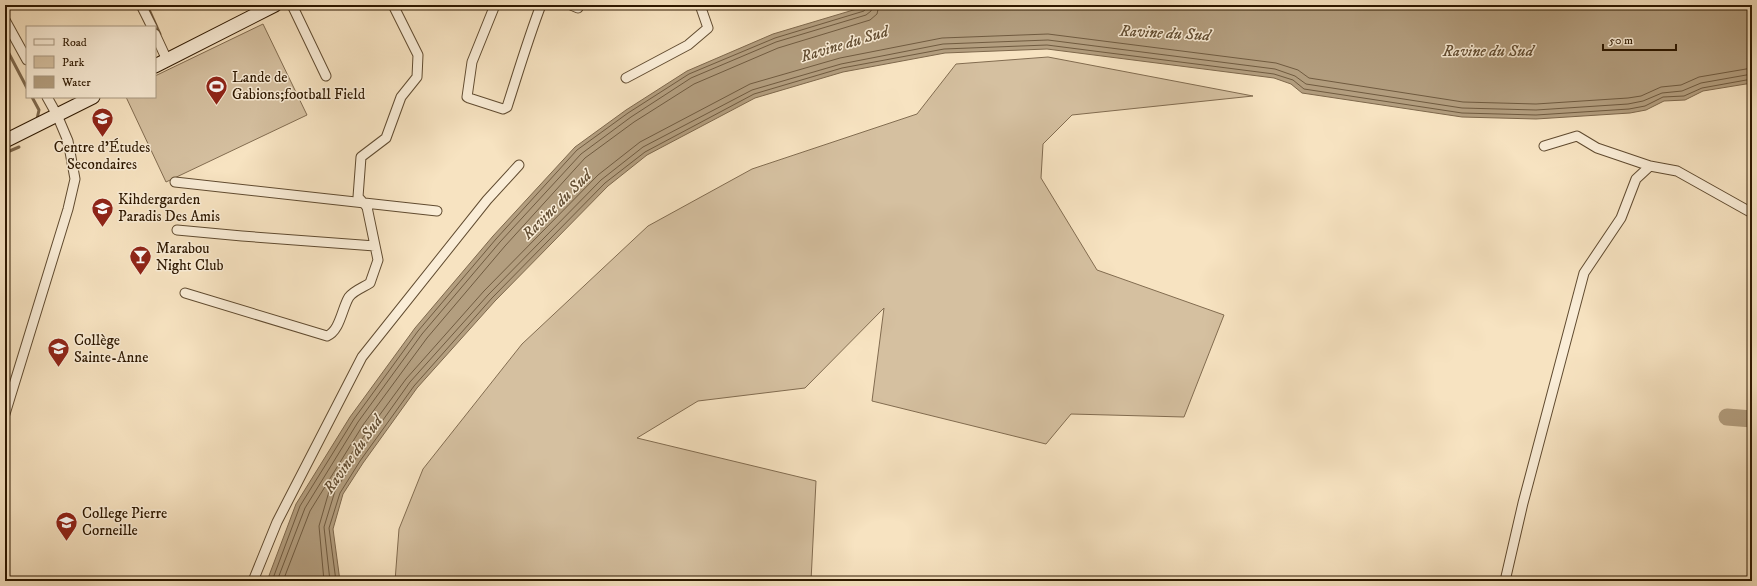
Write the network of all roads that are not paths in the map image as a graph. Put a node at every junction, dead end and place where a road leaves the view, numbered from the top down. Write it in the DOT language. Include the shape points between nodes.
graph roads {
  1 [pos="141,5"];
  2 [pos="275,5"];
  3 [pos="292,5"];
  4 [pos="393,5"];
  5 [pos="495,5"];
  6 [pos="541,5"];
  7 [pos="700,5"];
  8 [pos="5,20"];
  9 [pos="152,26"];
  10 [pos="156,36"];
  11 [pos="26,58"];
  12 [pos="167,60"];
  13 [pos="156,66"];
  14 [pos="326,76"];
  15 [pos="626,78"];
  16 [pos="48,98"];
  17 [pos="91,98"];
  18 [pos="57,115"];
  19 [pos="5,141"];
  20 [pos="1544,146"];
  21 [pos="519,165"];
  22 [pos="1650,166"];
  23 [pos="175,182"];
  24 [pos="365,203"];
  25 [pos="437,211"];
  26 [pos="1752,213"];
  27 [pos="177,230"];
  28 [pos="375,246"];
  29 [pos="185,293"];
  30 [pos="5,414"];
  31 [pos="254,581"];
  32 [pos="1505,581"];
  1 -- 9 [label="street"];
  2 -- 12 [label="street"];
  3 -- 14 [label="street"];
  4 -- 24 [label="street" via="418,55 418,77 402,97 386,138 361,157 358,197"];
  5 -- 6 [label="street" via="472,62 467,96 503,109 507,107 527,40"];
  7 -- 15 [label="street" via="708,28 688,45"];
  8 -- 11 [label="street"];
  10 -- 12 [label="street"];
  12 -- 13 [label="street"];
  16 -- 18 [label="street"];
  17 -- 18 [label="street"];
  18 -- 19 [label="street"];
  18 -- 30 [label="street" via="68,141 75,179"];
  20 -- 22 [label="street" via="1577,136 1597,148"];
  21 -- 31 [label="street" via="487,200 362,357 277,522"];
  22 -- 26 [label="street" via="1677,171"];
  22 -- 32 [label="street" via="1636,179 1621,218 1584,273"];
  23 -- 24 [label="street"];
  24 -- 25 [label="street"];
  24 -- 28 [label="street"];
  27 -- 28 [label="street"];
  28 -- 29 [label="street" via="378,260 370,283 349,296 336,328 327,336"];
}
